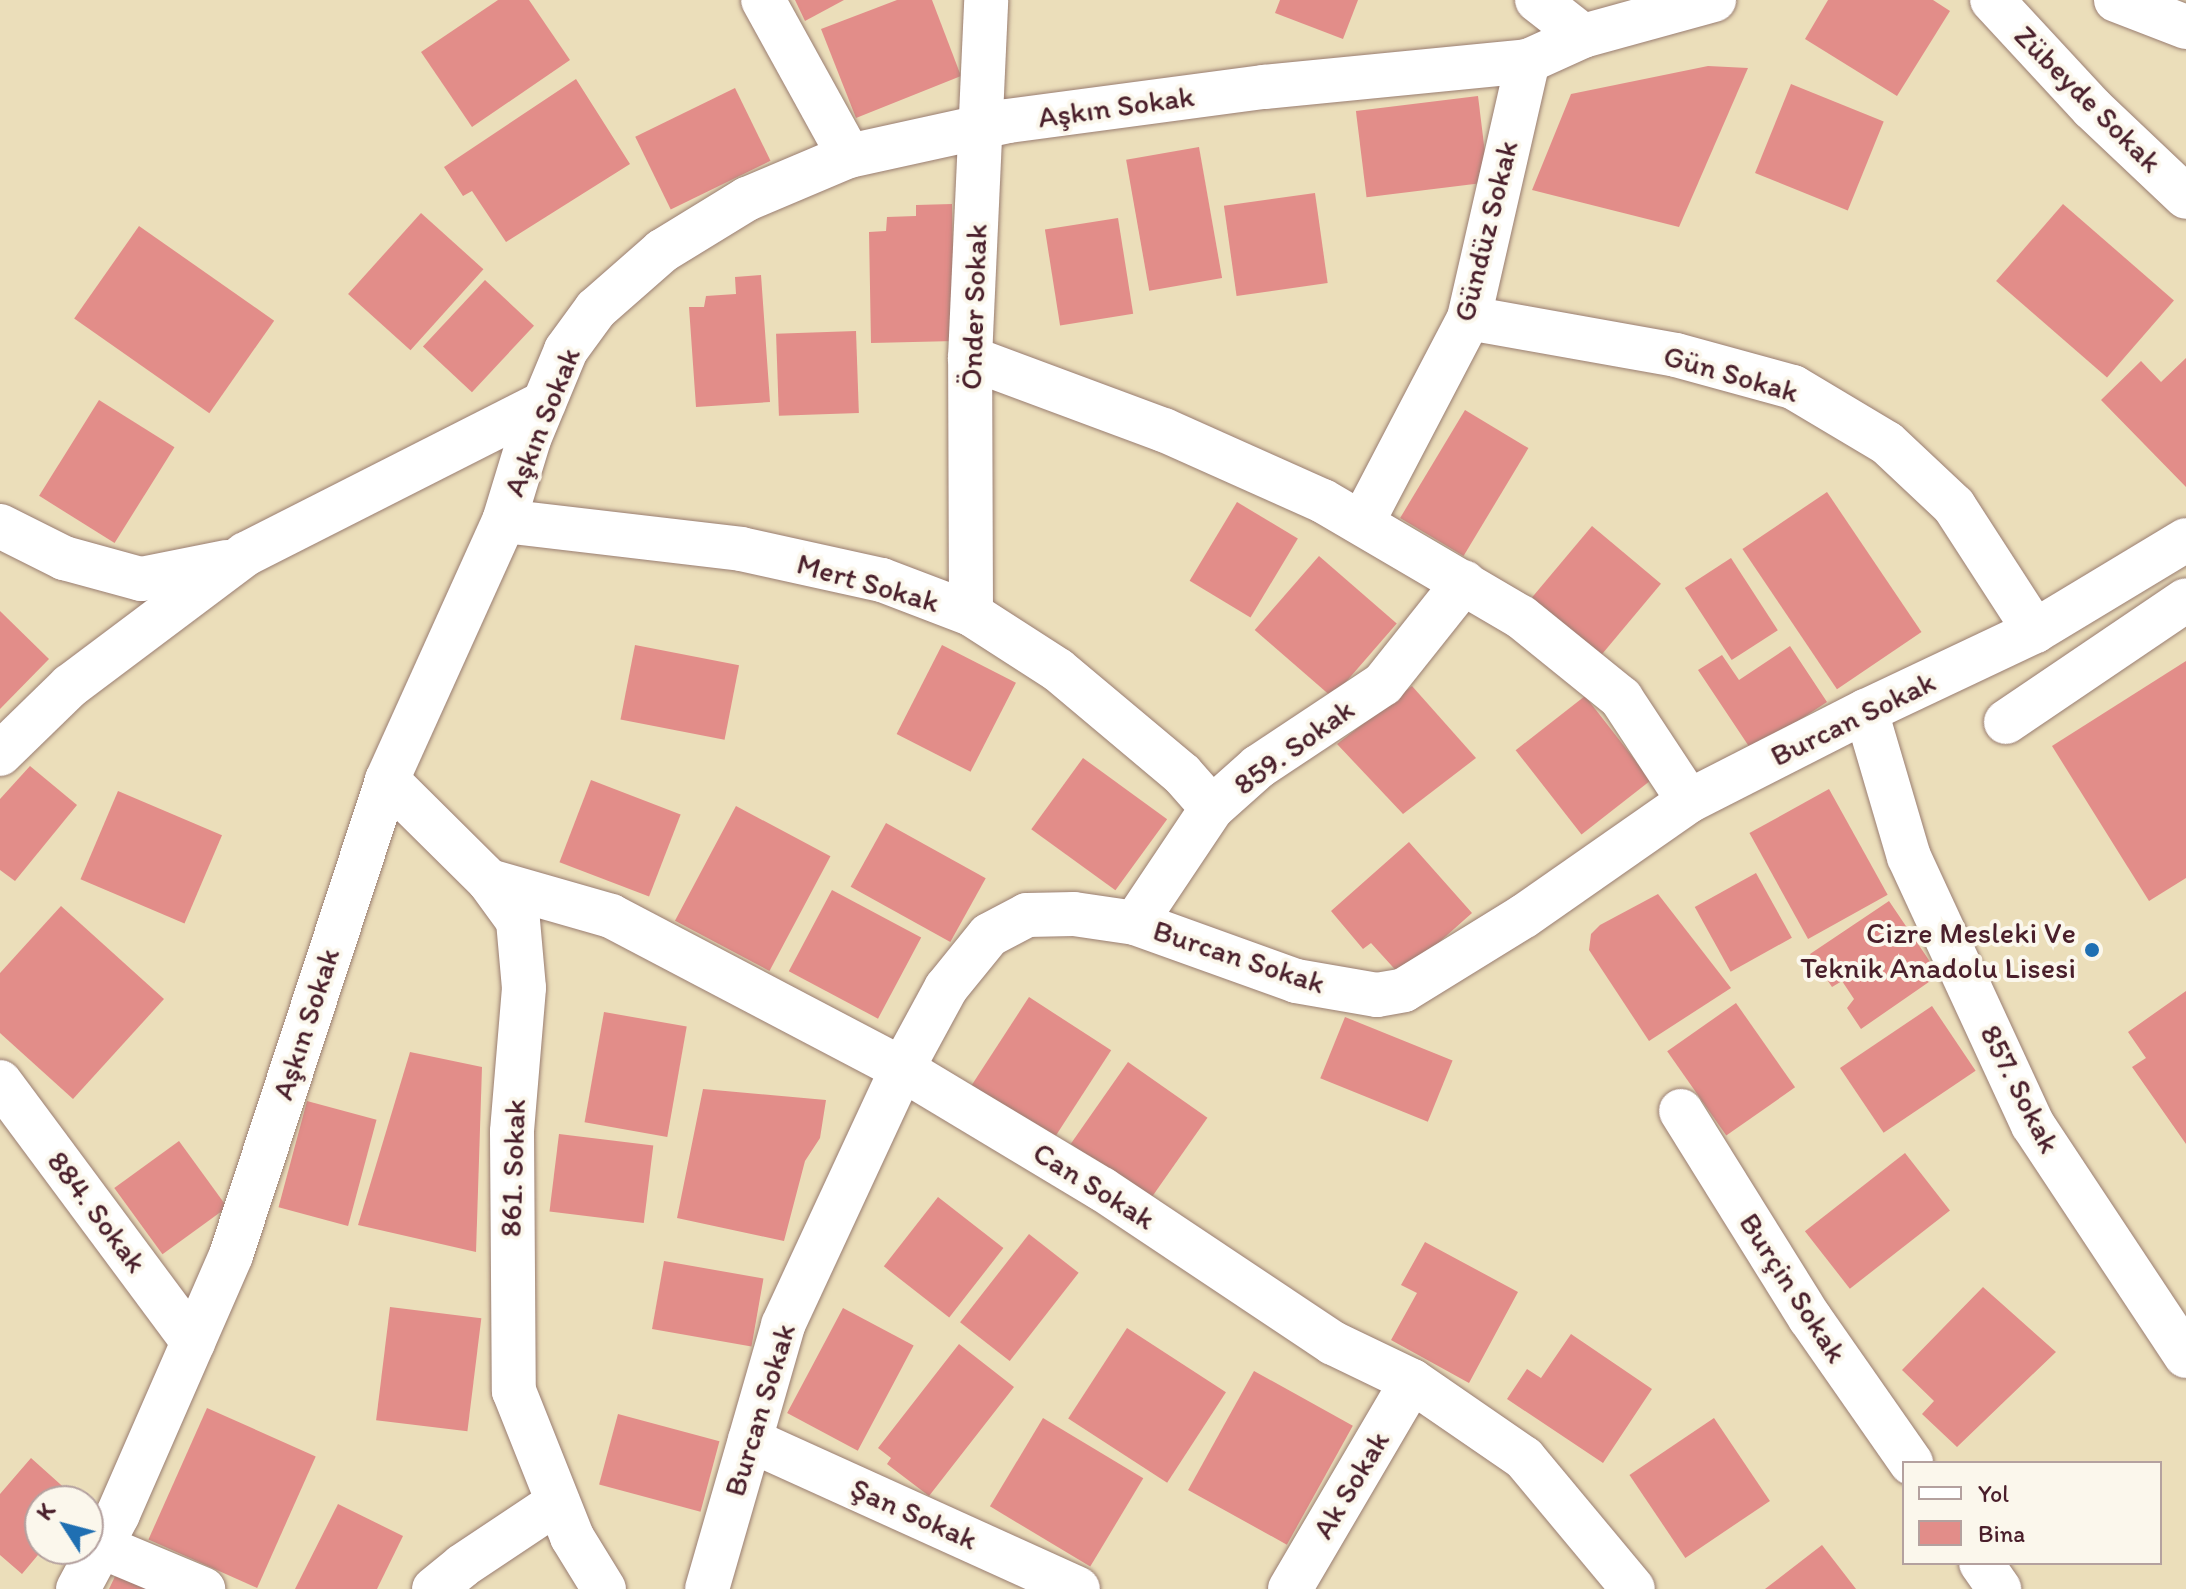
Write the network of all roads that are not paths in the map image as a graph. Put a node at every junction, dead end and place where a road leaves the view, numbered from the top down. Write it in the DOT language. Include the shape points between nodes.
graph roads {
  1 [pos="763,0"];
  2 [pos="986,0"];
  3 [pos="1537,0"];
  4 [pos="1714,0"];
  5 [pos="1992,0"];
  6 [pos="2116,0"];
  7 [pos="2186,27"];
  8 [pos="1583,36"];
  9 [pos="1528,61"];
  10 [pos="982,127"];
  11 [pos="849,156"];
  12 [pos="2186,197"];
  13 [pos="1469,318"];
  14 [pos="970,358"];
  15 [pos="544,403"];
  16 [pos="504,521"];
  17 [pos="1362,523"];
  18 [pos="0,526"];
  19 [pos="2186,540"];
  20 [pos="238,560"];
  21 [pos="1464,582"];
  22 [pos="2186,600"];
  23 [pos="971,614"];
  24 [pos="2035,631"];
  25 [pos="1866,711"];
  26 [pos="2006,722"];
  27 [pos="0,754"];
  28 [pos="387,780"];
  29 [pos="1689,801"];
  30 [pos="1212,808"];
  31 [pos="489,881"];
  32 [pos="1135,923"];
  33 [pos="902,1069"];
  34 [pos="0,1082"];
  35 [pos="1681,1111"];
  36 [pos="193,1342"];
  37 [pos="2186,1356"];
  38 [pos="1412,1381"];
  39 [pos="750,1440"];
  40 [pos="1910,1461"];
  41 [pos="558,1502"];
  42 [pos="104,1537"];
  43 [pos="104,1548"];
  44 [pos="90,1565"];
  45 [pos="1982,1565"];
  46 [pos="78,1589"];
  47 [pos="203,1589"];
  48 [pos="434,1589"];
  49 [pos="604,1589"];
  50 [pos="707,1589"];
  51 [pos="1078,1589"];
  52 [pos="1290,1589"];
  53 [pos="1633,1589"];
  54 [pos="1999,1589"];
  1 -- 11 [label="street"];
  2 -- 10 [label="street, Önder Sokak"];
  3 -- 8 [label="street"];
  4 -- 8 [label="street, Aşkın Sokak"];
  5 -- 12 [label="street, Zübeyde Sokak" via="2092,108"];
  6 -- 7 [label="street"];
  8 -- 9 [label="street, Aşkın Sokak"];
  9 -- 10 [label="street, Aşkın Sokak" via="1264,87"];
  9 -- 13 [label="street, Gündüz Sokak"];
  10 -- 11 [label="street, Aşkın Sokak"];
  10 -- 14 [label="street, Önder Sokak"];
  11 -- 15 [label="street, Aşkın Sokak" via="747,199 662,251 596,309 566,350"];
  13 -- 17 [label="street, Gündüz Sokak"];
  13 -- 24 [label="street, Gün Sokak" via="1676,355 1793,387 1887,443 1954,506"];
  14 -- 17 [label="street" via="1164,430"];
  14 -- 23 [label="street, Önder Sokak"];
  15 -- 16 [label="street, Aşkın Sokak"];
  15 -- 20 [label="street"];
  16 -- 23 [label="street, Mert Sokak" via="741,549 882,580"];
  16 -- 28 [label="street, Aşkın Sokak"];
  17 -- 21 [label="street"];
  18 -- 20 [label="street" via="64,558 141,579"];
  19 -- 24 [label="street, Burcan Sokak"];
  20 -- 27 [label="street" via="70,686"];
  21 -- 29 [label="street" via="1521,617 1621,698"];
  21 -- 30 [label="street, 859. Sokak" via="1383,684 1258,767"];
  22 -- 26 [label="street"];
  23 -- 30 [label="street, Mert Sokak" via="1058,670 1182,774"];
  24 -- 25 [label="street, Burcan Sokak"];
  25 -- 29 [label="street, Burcan Sokak"];
  25 -- 37 [label="street, 857. Sokak" via="1909,857 2033,1125"];
  28 -- 31 [label="street, 861. Sokak"];
  28 -- 36 [label="street, Aşkın Sokak" via="231,1255"];
  29 -- 32 [label="street, Burcan Sokak" via="1524,916 1404,990 1377,995 1296,981"];
  30 -- 32 [label="street, 859. Sokak"];
  31 -- 33 [label="street, Can Sokak" via="611,916"];
  31 -- 41 [label="street, 861. Sokak" via="518,921 524,988 512,1132 514,1391"];
  32 -- 33 [label="street, Burcan Sokak" via="1074,914 1027,915 989,935 946,988"];
  33 -- 38 [label="street, Can Sokak" via="1102,1189 1333,1343"];
  33 -- 39 [label="street, Burcan Sokak" via="783,1325"];
  34 -- 36 [label="street, 884. Sokak"];
  35 -- 40 [label="street, Burçin Sokak" via="1810,1318"];
  36 -- 42 [label="street, Aşkın Sokak"];
  38 -- 52 [label="street, Ak Sokak"];
  38 -- 53 [label="street, Can Sokak" via="1524,1458"];
  39 -- 50 [label="street, Burcan Sokak"];
  39 -- 51 [label="street, Şan Sokak"];
  41 -- 48 [label="street"];
  41 -- 49 [label="street, 861. Sokak"];
  43 -- 47 [label="street"];
  44 -- 46 [label="street, Aşkın Sokak"];
  45 -- 54 [label="street"];
}
